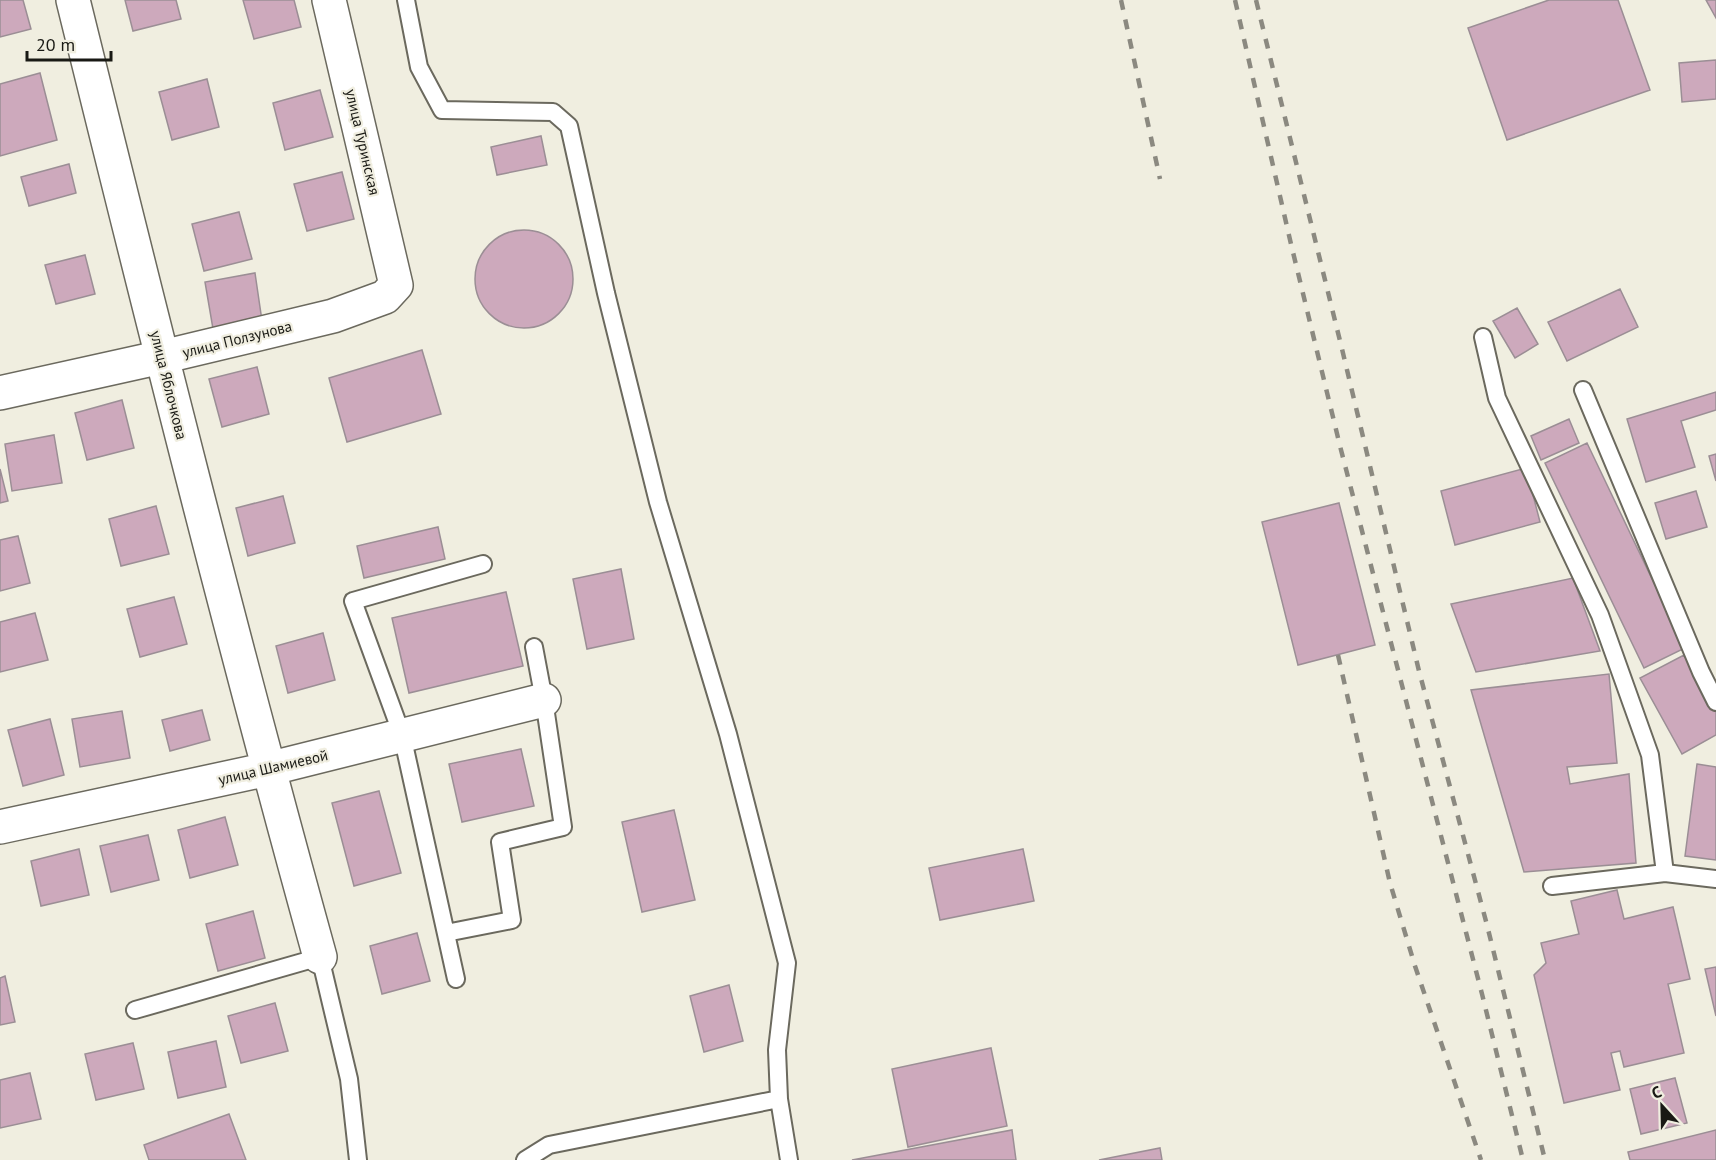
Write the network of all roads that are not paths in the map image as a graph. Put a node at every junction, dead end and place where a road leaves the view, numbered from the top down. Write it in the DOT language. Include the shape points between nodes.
graph roads {
  1 [pos="73,0"];
  2 [pos="329,0"];
  3 [pos="406,0"];
  4 [pos="396,285"];
  5 [pos="1483,337"];
  6 [pos="162,357"];
  7 [pos="1583,390"];
  8 [pos="0,393"];
  9 [pos="483,564"];
  10 [pos="534,647"];
  11 [pos="544,700"];
  12 [pos="1716,702"];
  13 [pos="402,735"];
  14 [pos="268,769"];
  15 [pos="0,827"];
  16 [pos="1665,873"];
  17 [pos="1716,879"];
  18 [pos="1552,886"];
  19 [pos="446,933"];
  20 [pos="320,957"];
  21 [pos="456,979"];
  22 [pos="135,1010"];
  23 [pos="778,1100"];
  24 [pos="358,1160"];
  25 [pos="525,1160"];
  26 [pos="789,1160"];
  1 -- 6 [label="street, улица Яблочкова"];
  2 -- 4 [label="street, улица Туринская"];
  3 -- 23 [label="lane" via="419,67 442,110 553,112 569,126 658,502 728,734 787,963 777,1050"];
  4 -- 6 [label="street, улица Ползунова" via="385,297 333,316"];
  5 -- 16 [label="lane" via="1497,398 1600,615 1650,755"];
  6 -- 8 [label="street, улица Ползунова"];
  6 -- 14 [label="street, улица Яблочкова"];
  7 -- 12 [label="lane"];
  9 -- 13 [label="lane" via="353,601"];
  10 -- 11 [label="lane"];
  11 -- 13 [label="street, улица Шамиевой"];
  11 -- 19 [label="lane" via="563,827 500,842 512,921"];
  13 -- 14 [label="street, улица Шамиевой"];
  13 -- 19 [label="lane"];
  14 -- 15 [label="street, улица Шамиевой"];
  14 -- 20 [label="street, улица Яблочкова"];
  16 -- 17 [label="lane"];
  16 -- 18 [label="lane"];
  19 -- 21 [label="lane"];
  20 -- 22 [label="lane"];
  20 -- 24 [label="lane" via="349,1079"];
  23 -- 25 [label="lane" via="549,1145"];
  23 -- 26 [label="lane"];
}
